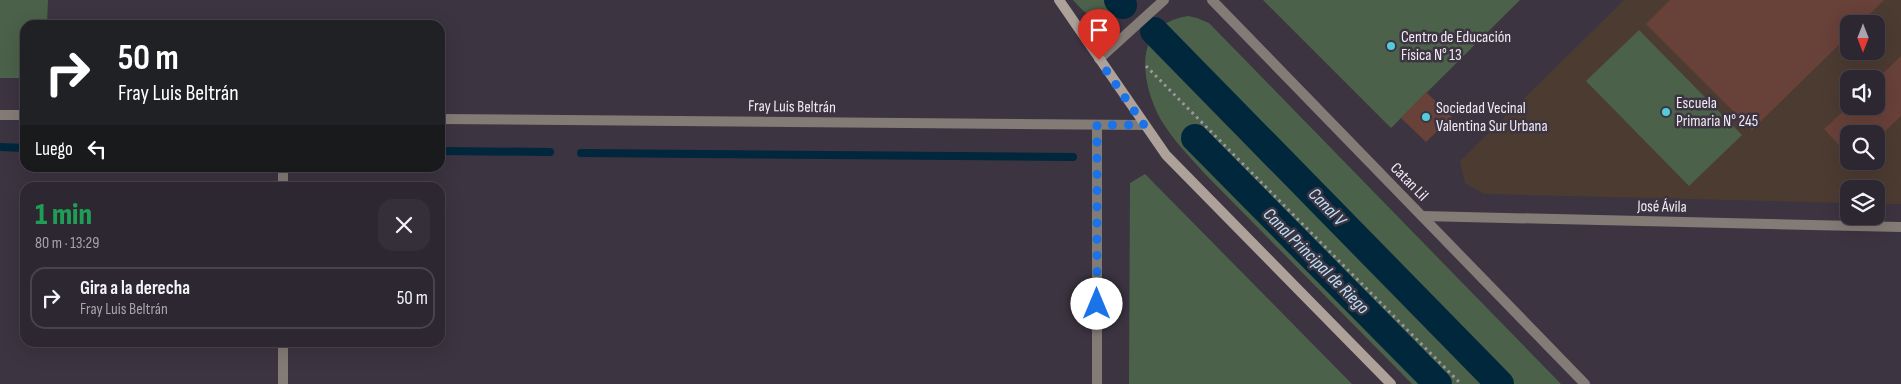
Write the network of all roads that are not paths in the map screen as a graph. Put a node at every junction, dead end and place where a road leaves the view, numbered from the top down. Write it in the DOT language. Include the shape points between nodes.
graph roads {
  1 [pos="1059,0"];
  2 [pos="1164,0"];
  3 [pos="1212,0"];
  4 [pos="1099,60"];
  5 [pos="0,115"];
  6 [pos="20,115"];
  7 [pos="445,119"];
  8 [pos="1097,125"];
  9 [pos="1144,125"];
  10 [pos="1422,216"];
  11 [pos="1901,227"];
  12 [pos="283,347"];
  13 [pos="283,384"];
  14 [pos="1096,384"];
  15 [pos="1391,384"];
  16 [pos="1585,384"];
  1 -- 4 [label="main road"];
  2 -- 4 [label="street"];
  3 -- 10 [label="street, Catan Lil"];
  4 -- 9 [label="main road"];
  5 -- 6 [label="street"];
  7 -- 8 [label="street, Fray Luis Beltrán"];
  8 -- 9 [label="street, Fray Luis Beltrán"];
  8 -- 14 [label="street"];
  9 -- 15 [label="main road" via="1174,164"];
  10 -- 11 [label="street, José Ávila"];
  10 -- 16 [label="street, Catan Lil"];
  12 -- 13 [label="street"];
}
